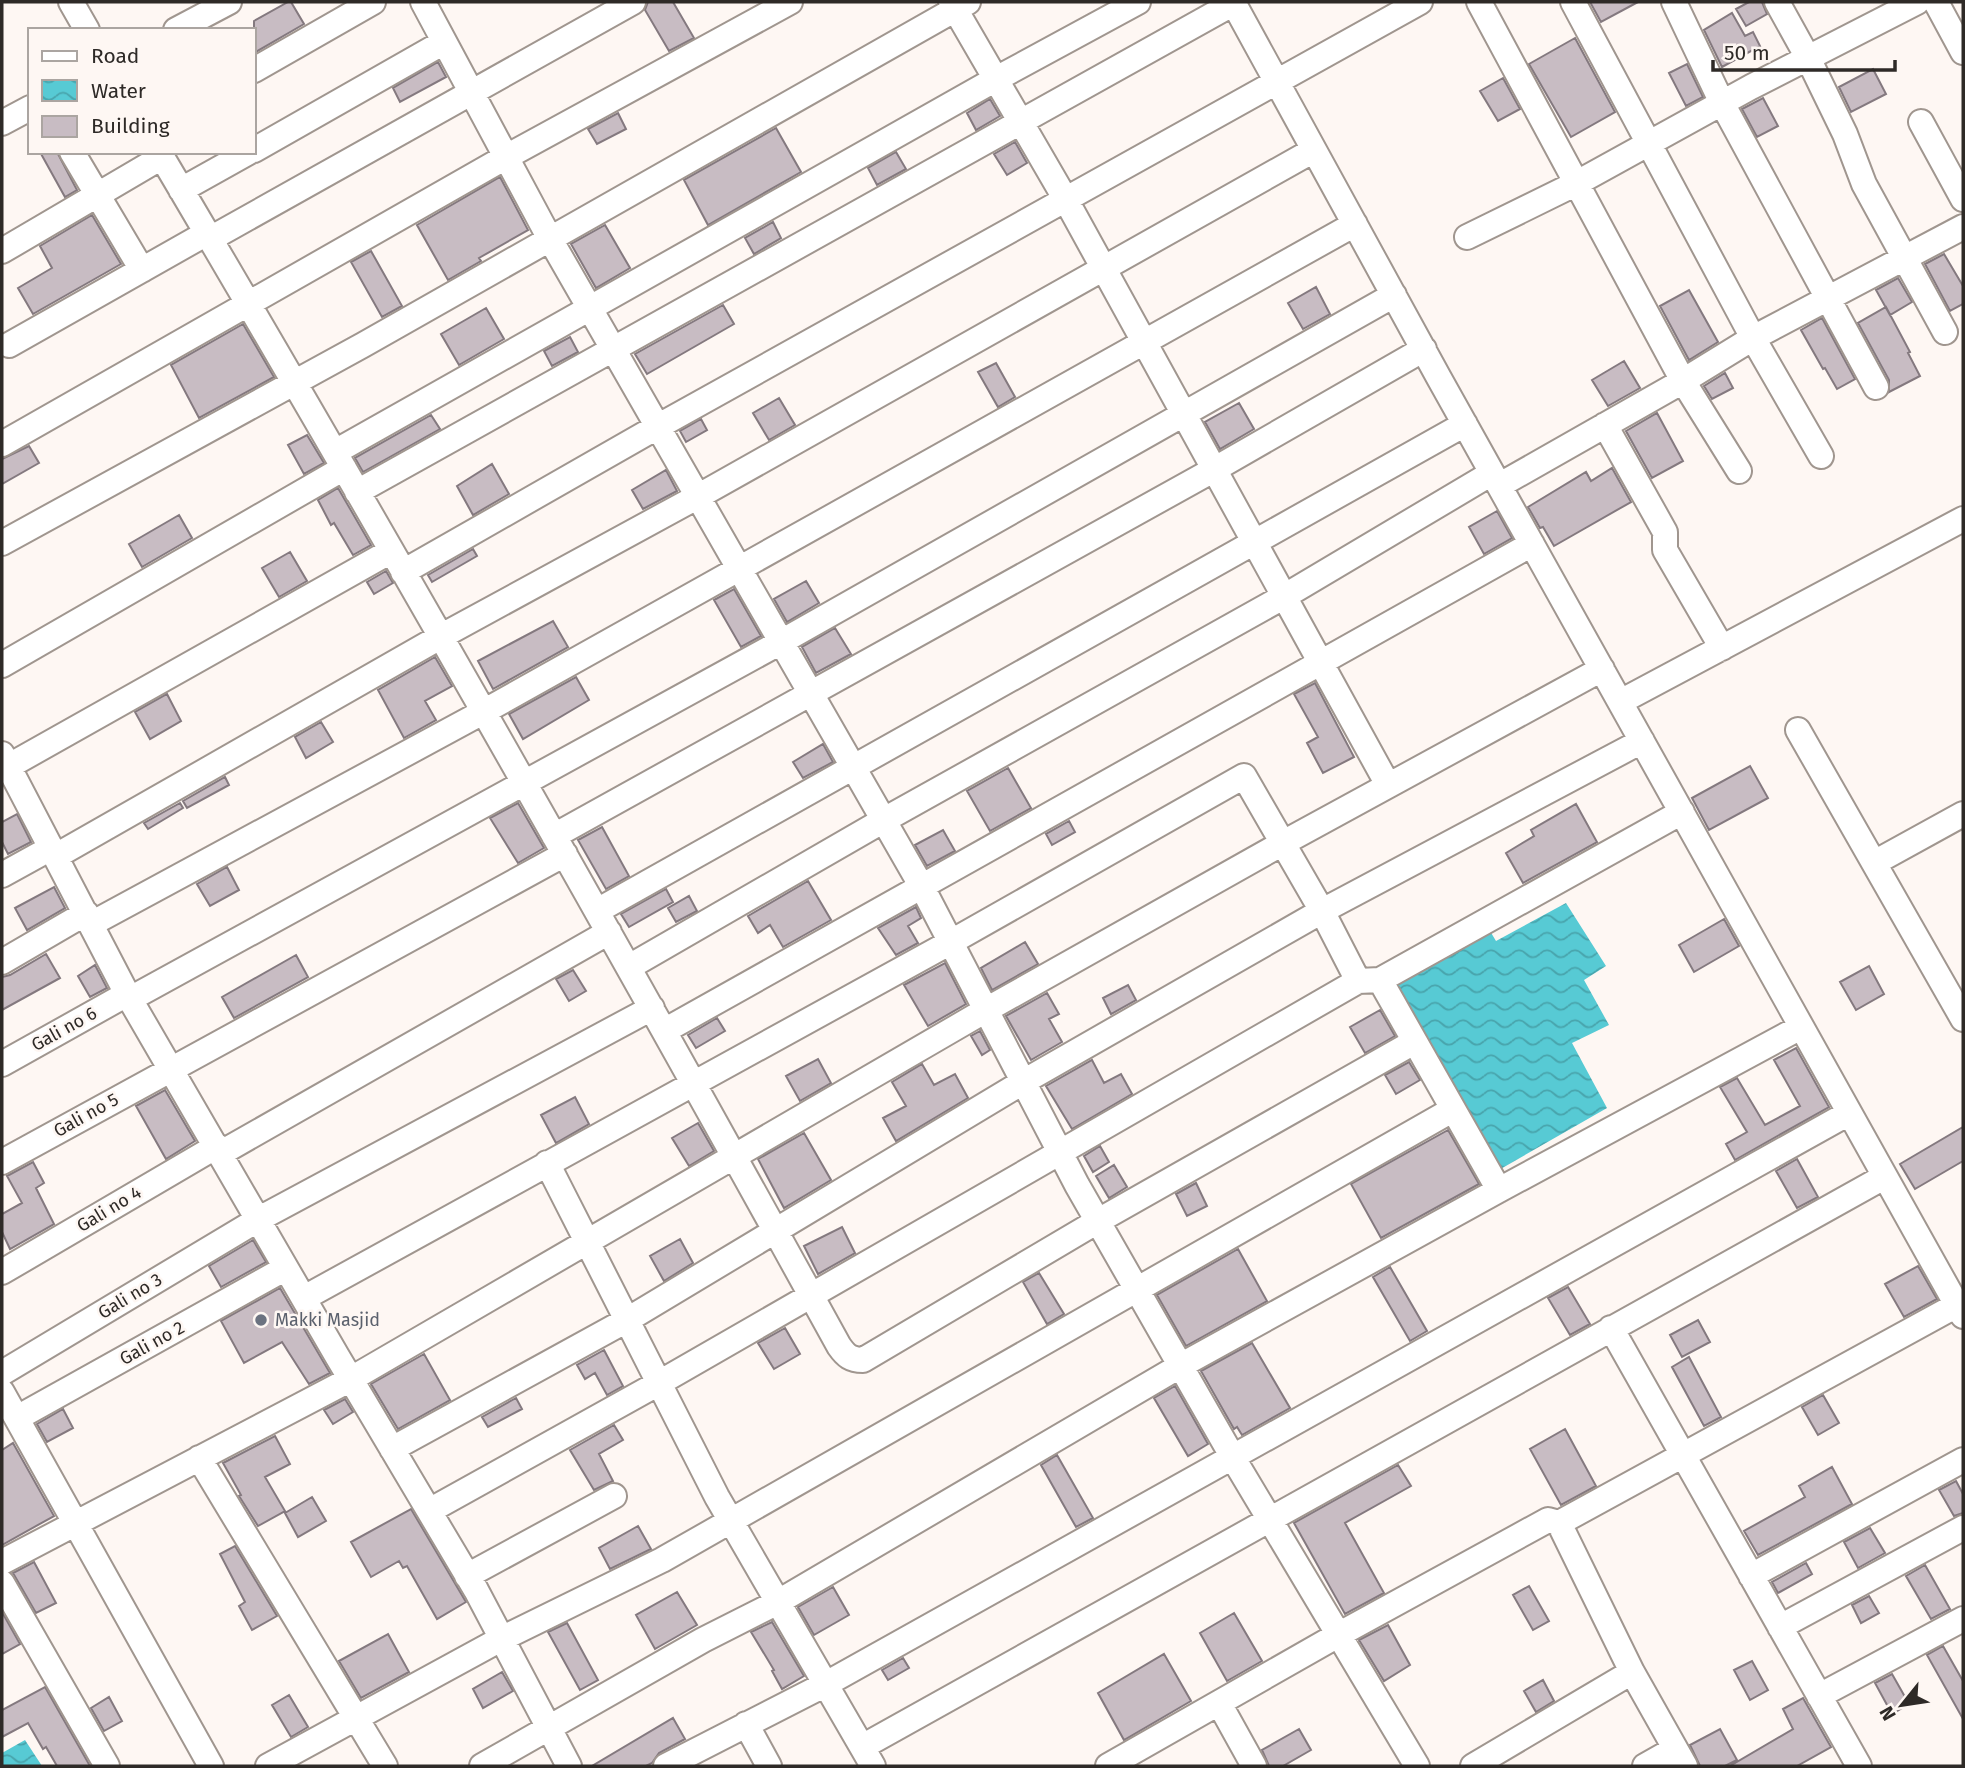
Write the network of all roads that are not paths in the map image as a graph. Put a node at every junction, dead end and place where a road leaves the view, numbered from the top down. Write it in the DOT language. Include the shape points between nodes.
graph roads {
  1 [pos="71,2"];
  2 [pos="229,2"];
  3 [pos="373,2"];
  4 [pos="422,2"];
  5 [pos="633,2"];
  6 [pos="1138,2"];
  7 [pos="1420,2"];
  8 [pos="1479,2"];
  9 [pos="1573,2"];
  10 [pos="1674,2"];
  11 [pos="1777,2"];
  12 [pos="1917,2"];
  13 [pos="1936,2"];
  14 [pos="1233,3"];
  15 [pos="780,4"];
  16 [pos="958,4"];
  17 [pos="86,28"];
  18 [pos="180,28"];
  19 [pos="444,42"];
  20 [pos="1963,52"];
  21 [pos="1808,58"];
  22 [pos="256,69"];
  23 [pos="996,79"];
  24 [pos="1278,83"];
  25 [pos="472,94"];
  26 [pos="1722,103"];
  27 [pos="28,109"];
  28 [pos="1020,121"];
  29 [pos="1921,122"];
  30 [pos="2,123"];
  31 [pos="1649,143"];
  32 [pos="256,148"];
  33 [pos="1314,150"];
  34 [pos="73,154"];
  35 [pos="245,154"];
  36 [pos="161,155"];
  37 [pos="506,158"];
  38 [pos="1577,183"];
  39 [pos="181,190"];
  40 [pos="98,195"];
  41 [pos="1963,199"];
  42 [pos="1066,200"];
  43 [pos="1355,224"];
  44 [pos="1963,227"];
  45 [pos="208,236"];
  46 [pos="1467,237"];
  47 [pos="550,239"];
  48 [pos="2,251"];
  49 [pos="1904,258"];
  50 [pos="1105,269"];
  51 [pos="142,270"];
  52 [pos="1394,295"];
  53 [pos="1827,298"];
  54 [pos="248,302"];
  55 [pos="590,309"];
  56 [pos="1945,332"];
  57 [pos="1753,338"];
  58 [pos="1145,342"];
  59 [pos="9,345"];
  60 [pos="613,349"];
  61 [pos="1424,349"];
  62 [pos="1684,381"];
  63 [pos="295,382"];
  64 [pos="1876,387"];
  65 [pos="1185,415"];
  66 [pos="1465,424"];
  67 [pos="1605,425"];
  68 [pos="657,427"];
  69 [pos="2,444"];
  70 [pos="1821,456"];
  71 [pos="339,461"];
  72 [pos="1215,469"];
  73 [pos="1739,471"];
  74 [pos="1496,479"];
  75 [pos="357,492"];
  76 [pos="697,497"];
  77 [pos="1963,519"];
  78 [pos="1255,542"];
  79 [pos="2,543"];
  80 [pos="1532,544"];
  81 [pos="397,561"];
  82 [pos="738,567"];
  83 [pos="1284,596"];
  84 [pos="440,637"];
  85 [pos="781,642"];
  86 [pos="1722,648"];
  87 [pos="1320,662"];
  88 [pos="2,664"];
  89 [pos="1602,669"];
  90 [pos="811,694"];
  91 [pos="1620,702"];
  92 [pos="484,712"];
  93 [pos="1798,730"];
  94 [pos="1642,741"];
  95 [pos="4,764"];
  96 [pos="854,768"];
  97 [pos="524,783"];
  98 [pos="1388,785"];
  99 [pos="1682,812"];
  100 [pos="1963,814"];
  101 [pos="884,820"];
  102 [pos="1283,843"];
  103 [pos="559,845"];
  104 [pos="53,852"];
  105 [pos="1874,863"];
  106 [pos="2,875"];
  107 [pos="922,887"];
  108 [pos="597,911"];
  109 [pos="1322,911"];
  110 [pos="88,919"];
  111 [pos="609,932"];
  112 [pos="951,942"];
  113 [pos="2,962"];
  114 [pos="629,967"];
  115 [pos="1369,981"];
  116 [pos="1957,992"];
  117 [pos="129,996"];
  118 [pos="652,1008"];
  119 [pos="986,1010"];
  120 [pos="1963,1019"];
  121 [pos="1801,1027"];
  122 [pos="664,1031"];
  123 [pos="1414,1042"];
  124 [pos="2,1064"];
  125 [pos="171,1068"];
  126 [pos="1023,1082"];
  127 [pos="694,1083"];
  128 [pos="1452,1110"];
  129 [pos="1849,1113"];
  130 [pos="219,1149"];
  131 [pos="1059,1151"];
  132 [pos="732,1156"];
  133 [pos="2,1162"];
  134 [pos="547,1164"];
  135 [pos="1885,1177"];
  136 [pos="1499,1190"];
  137 [pos="259,1219"];
  138 [pos="1098,1221"];
  139 [pos="775,1232"];
  140 [pos="586,1240"];
  141 [pos="286,1268"];
  142 [pos="2,1272"];
  143 [pos="1137,1291"];
  144 [pos="811,1295"];
  145 [pos="304,1298"];
  146 [pos="1960,1311"];
  147 [pos="627,1320"];
  148 [pos="1611,1328"];
  149 [pos="1180,1366"];
  150 [pos="2,1373"];
  151 [pos="351,1379"];
  152 [pos="659,1383"];
  153 [pos="2,1392"];
  154 [pos="17,1418"];
  155 [pos="392,1449"];
  156 [pos="1683,1456"];
  157 [pos="1233,1457"];
  158 [pos="199,1458"];
  159 [pos="1963,1460"];
  160 [pos="614,1496"];
  161 [pos="429,1511"];
  162 [pos="1269,1518"];
  163 [pos="731,1520"];
  164 [pos="1559,1522"];
  165 [pos="75,1523"];
  166 [pos="1963,1528"];
  167 [pos="2,1562"];
  168 [pos="467,1576"];
  169 [pos="1751,1576"];
  170 [pos="2,1583"];
  171 [pos="778,1602"];
  172 [pos="1963,1619"];
  173 [pos="1780,1627"];
  174 [pos="1338,1635"];
  175 [pos="501,1639"];
  176 [pos="1632,1672"];
  177 [pos="825,1684"];
  178 [pos="1818,1696"];
  179 [pos="1219,1703"];
  180 [pos="357,1717"];
  181 [pos="746,1724"];
  182 [pos="548,1729"];
  183 [pos="867,1756"];
  184 [pos="1680,1758"];
  185 [pos="1113,1765"];
  186 [pos="107,1766"];
  187 [pos="211,1766"];
  188 [pos="268,1766"];
  189 [pos="385,1766"];
  190 [pos="482,1766"];
  191 [pos="569,1766"];
  192 [pos="666,1766"];
  193 [pos="769,1766"];
  194 [pos="1254,1766"];
  195 [pos="1416,1766"];
  196 [pos="1473,1766"];
  197 [pos="1645,1766"];
  198 [pos="1859,1766"];
  1 -- 17 [label="street"];
  2 -- 18 [label="street"];
  3 -- 22 [label="street"];
  4 -- 19 [label="street"];
  5 -- 25 [label="street"];
  6 -- 23 [label="street"];
  7 -- 24 [label="street"];
  8 -- 38 [label="street"];
  9 -- 31 [label="street"];
  10 -- 26 [label="street"];
  11 -- 21 [label="street"];
  12 -- 21 [label="street"];
  13 -- 20 [label="street"];
  14 -- 24 [label="street"];
  14 -- 28 [label="street"];
  15 -- 37 [label="street"];
  16 -- 23 [label="street"];
  16 -- 47 [label="street"];
  19 -- 25 [label="street"];
  19 -- 32 [label="street"];
  21 -- 26 [label="street"];
  21 -- 49 [label="street" via="1864,184"];
  23 -- 28 [label="street"];
  23 -- 55 [label="street"];
  24 -- 33 [label="street"];
  24 -- 42 [label="street"];
  25 -- 37 [label="street"];
  25 -- 45 [label="street"];
  26 -- 31 [label="street"];
  26 -- 53 [label="street"];
  27 -- 30 [label="street"];
  28 -- 42 [label="street"];
  28 -- 60 [label="street"];
  29 -- 41 [label="street"];
  31 -- 38 [label="street"];
  31 -- 57 [label="street"];
  33 -- 43 [label="street"];
  33 -- 50 [label="street"];
  34 -- 40 [label="street"];
  35 -- 39 [label="street"];
  36 -- 39 [label="street"];
  36 -- 40 [label="street"];
  37 -- 47 [label="street"];
  37 -- 54 [label="street"];
  38 -- 46 [label="street"];
  38 -- 62 [label="street"];
  39 -- 45 [label="street"];
  40 -- 48 [label="street"];
  40 -- 51 [label="street"];
  42 -- 50 [label="street"];
  42 -- 68 [label="street"];
  43 -- 52 [label="street"];
  43 -- 58 [label="street"];
  44 -- 49 [label="street"];
  45 -- 51 [label="street"];
  45 -- 54 [label="street"];
  47 -- 55 [label="street"];
  47 -- 63 [label="street"];
  49 -- 53 [label="street"];
  49 -- 56 [label="street"];
  50 -- 58 [label="street"];
  50 -- 76 [label="street"];
  51 -- 59 [label="street"];
  52 -- 61 [label="street"];
  52 -- 65 [label="street, Gali no 6"];
  53 -- 57 [label="street"];
  53 -- 64 [label="street"];
  54 -- 63 [label="street"];
  54 -- 69 [label="street"];
  55 -- 60 [label="street"];
  55 -- 71 [label="street"];
  57 -- 62 [label="street"];
  57 -- 70 [label="street"];
  58 -- 65 [label="street"];
  58 -- 82 [label="street"];
  60 -- 68 [label="street"];
  60 -- 75 [label="street"];
  61 -- 66 [label="street"];
  61 -- 72 [label="street, Gali no 5"];
  62 -- 67 [label="street"];
  62 -- 73 [label="street"];
  63 -- 71 [label="street"];
  63 -- 79 [label="street"];
  65 -- 72 [label="street"];
  65 -- 85 [label="street, Gali no 6"];
  66 -- 74 [label="street"];
  66 -- 78 [label="street"];
  67 -- 74 [label="street"];
  67 -- 86 [label="street" via="1665,532 1665,551"];
  68 -- 76 [label="street"];
  68 -- 81 [label="street"];
  71 -- 75 [label="street"];
  71 -- 88 [label="street"];
  72 -- 78 [label="street"];
  72 -- 90 [label="street, Gali no 5"];
  74 -- 80 [label="street"];
  74 -- 83 [label="street"];
  75 -- 81 [label="street"];
  76 -- 82 [label="street"];
  76 -- 84 [label="street"];
  77 -- 86 [label="street"];
  78 -- 83 [label="street"];
  78 -- 96 [label="street"];
  80 -- 87 [label="street"];
  80 -- 89 [label="street"];
  81 -- 84 [label="street"];
  81 -- 95 [label="street"];
  82 -- 85 [label="street"];
  82 -- 92 [label="street"];
  83 -- 87 [label="street"];
  83 -- 101 [label="street"];
  84 -- 92 [label="street"];
  84 -- 104 [label="street"];
  85 -- 90 [label="street"];
  85 -- 97 [label="street, Gali no 6"];
  86 -- 91 [label="street"];
  87 -- 98 [label="street"];
  87 -- 107 [label="street"];
  89 -- 91 [label="street"];
  89 -- 98 [label="street"];
  90 -- 96 [label="street"];
  90 -- 103 [label="street, Gali no 5"];
  91 -- 94 [label="street"];
  92 -- 97 [label="street"];
  92 -- 110 [label="street"];
  93 -- 105 [label="street"];
  94 -- 99 [label="street"];
  94 -- 109 [label="street"];
  95 -- 104 [label="street"];
  96 -- 101 [label="street"];
  96 -- 108 [label="street"];
  97 -- 103 [label="street"];
  97 -- 117 [label="street, Gali no 6"];
  98 -- 102 [label="street"];
  99 -- 115 [label="street"];
  99 -- 121 [label="street"];
  100 -- 105 [label="street"];
  101 -- 107 [label="street"];
  101 -- 114 [label="street"];
  102 -- 109 [label="street"];
  102 -- 112 [label="street" via="1242,776"];
  102 -- 119 [label="street"];
  103 -- 108 [label="street"];
  103 -- 125 [label="street, Gali no 5"];
  104 -- 106 [label="street"];
  104 -- 110 [label="street"];
  105 -- 116 [label="street"];
  107 -- 112 [label="street"];
  107 -- 122 [label="street"];
  108 -- 111 [label="street"];
  109 -- 115 [label="street"];
  109 -- 126 [label="street"];
  110 -- 113 [label="street"];
  110 -- 117 [label="street"];
  111 -- 114 [label="street"];
  111 -- 130 [label="street, Gali no 4"];
  112 -- 119 [label="street"];
  112 -- 127 [label="street"];
  114 -- 118 [label="street"];
  115 -- 123 [label="street"];
  115 -- 131 [label="street"];
  116 -- 120 [label="street"];
  117 -- 124 [label="street, Gali no 6"];
  117 -- 125 [label="street"];
  118 -- 122 [label="street"];
  118 -- 137 [label="street, Gali no 3"];
  119 -- 126 [label="street"];
  119 -- 132 [label="street"];
  121 -- 129 [label="street"];
  121 -- 136 [label="street"];
  122 -- 127 [label="street"];
  123 -- 128 [label="street"];
  123 -- 138 [label="street"];
  125 -- 130 [label="street"];
  125 -- 133 [label="street, Gali no 5"];
  126 -- 131 [label="street"];
  126 -- 139 [label="street"];
  127 -- 132 [label="street"];
  127 -- 134 [label="street"];
  128 -- 136 [label="street"];
  128 -- 143 [label="street"];
  129 -- 135 [label="street"];
  129 -- 157 [label="street"];
  130 -- 137 [label="street"];
  130 -- 142 [label="street, Gali no 4"];
  131 -- 138 [label="street"];
  131 -- 144 [label="street"];
  132 -- 139 [label="street"];
  132 -- 140 [label="street"];
  134 -- 140 [label="street"];
  134 -- 145 [label="street"];
  135 -- 146 [label="street"];
  135 -- 148 [label="street"];
  136 -- 149 [label="street"];
  137 -- 141 [label="street"];
  137 -- 150 [label="street, Gali no 3"];
  138 -- 143 [label="street"];
  138 -- 144 [label="street" via="863,1360 843,1352"];
  139 -- 144 [label="street"];
  139 -- 147 [label="street"];
  140 -- 147 [label="street"];
  140 -- 151 [label="street"];
  141 -- 145 [label="street"];
  141 -- 154 [label="street, Gali no 2"];
  143 -- 149 [label="street"];
  143 -- 163 [label="street"];
  144 -- 152 [label="street"];
  145 -- 151 [label="street"];
  146 -- 156 [label="street"];
  147 -- 152 [label="street"];
  147 -- 155 [label="street"];
  148 -- 156 [label="street"];
  148 -- 162 [label="street"];
  149 -- 157 [label="street"];
  149 -- 171 [label="street"];
  151 -- 155 [label="street"];
  151 -- 158 [label="street"];
  152 -- 161 [label="street"];
  152 -- 163 [label="street"];
  153 -- 154 [label="street"];
  154 -- 165 [label="street"];
  155 -- 161 [label="street"];
  156 -- 164 [label="street"];
  156 -- 169 [label="street"];
  157 -- 162 [label="street"];
  157 -- 177 [label="street"];
  158 -- 165 [label="street"];
  158 -- 180 [label="street"];
  159 -- 169 [label="street"];
  160 -- 168 [label="street"];
  161 -- 168 [label="street"];
  162 -- 174 [label="street"];
  162 -- 183 [label="street"];
  163 -- 171 [label="street"];
  163 -- 175 [label="street" via="662,1560"];
  164 -- 174 [label="street" via="1542,1522"];
  164 -- 176 [label="street"];
  165 -- 167 [label="street"];
  165 -- 187 [label="street"];
  166 -- 173 [label="street"];
  168 -- 175 [label="street"];
  169 -- 173 [label="street"];
  170 -- 186 [label="street"];
  171 -- 177 [label="street"];
  171 -- 182 [label="street"];
  172 -- 178 [label="street"];
  173 -- 178 [label="street"];
  174 -- 179 [label="street"];
  174 -- 195 [label="street"];
  175 -- 180 [label="street"];
  175 -- 182 [label="street"];
  176 -- 184 [label="street"];
  176 -- 196 [label="street"];
  177 -- 181 [label="street"];
  177 -- 183 [label="street"];
  178 -- 198 [label="street"];
  179 -- 185 [label="street"];
  179 -- 194 [label="street"];
  180 -- 188 [label="street"];
  180 -- 189 [label="street"];
  181 -- 192 [label="street"];
  181 -- 193 [label="street"];
  182 -- 190 [label="street"];
  182 -- 191 [label="street"];
  184 -- 197 [label="street"];
}
